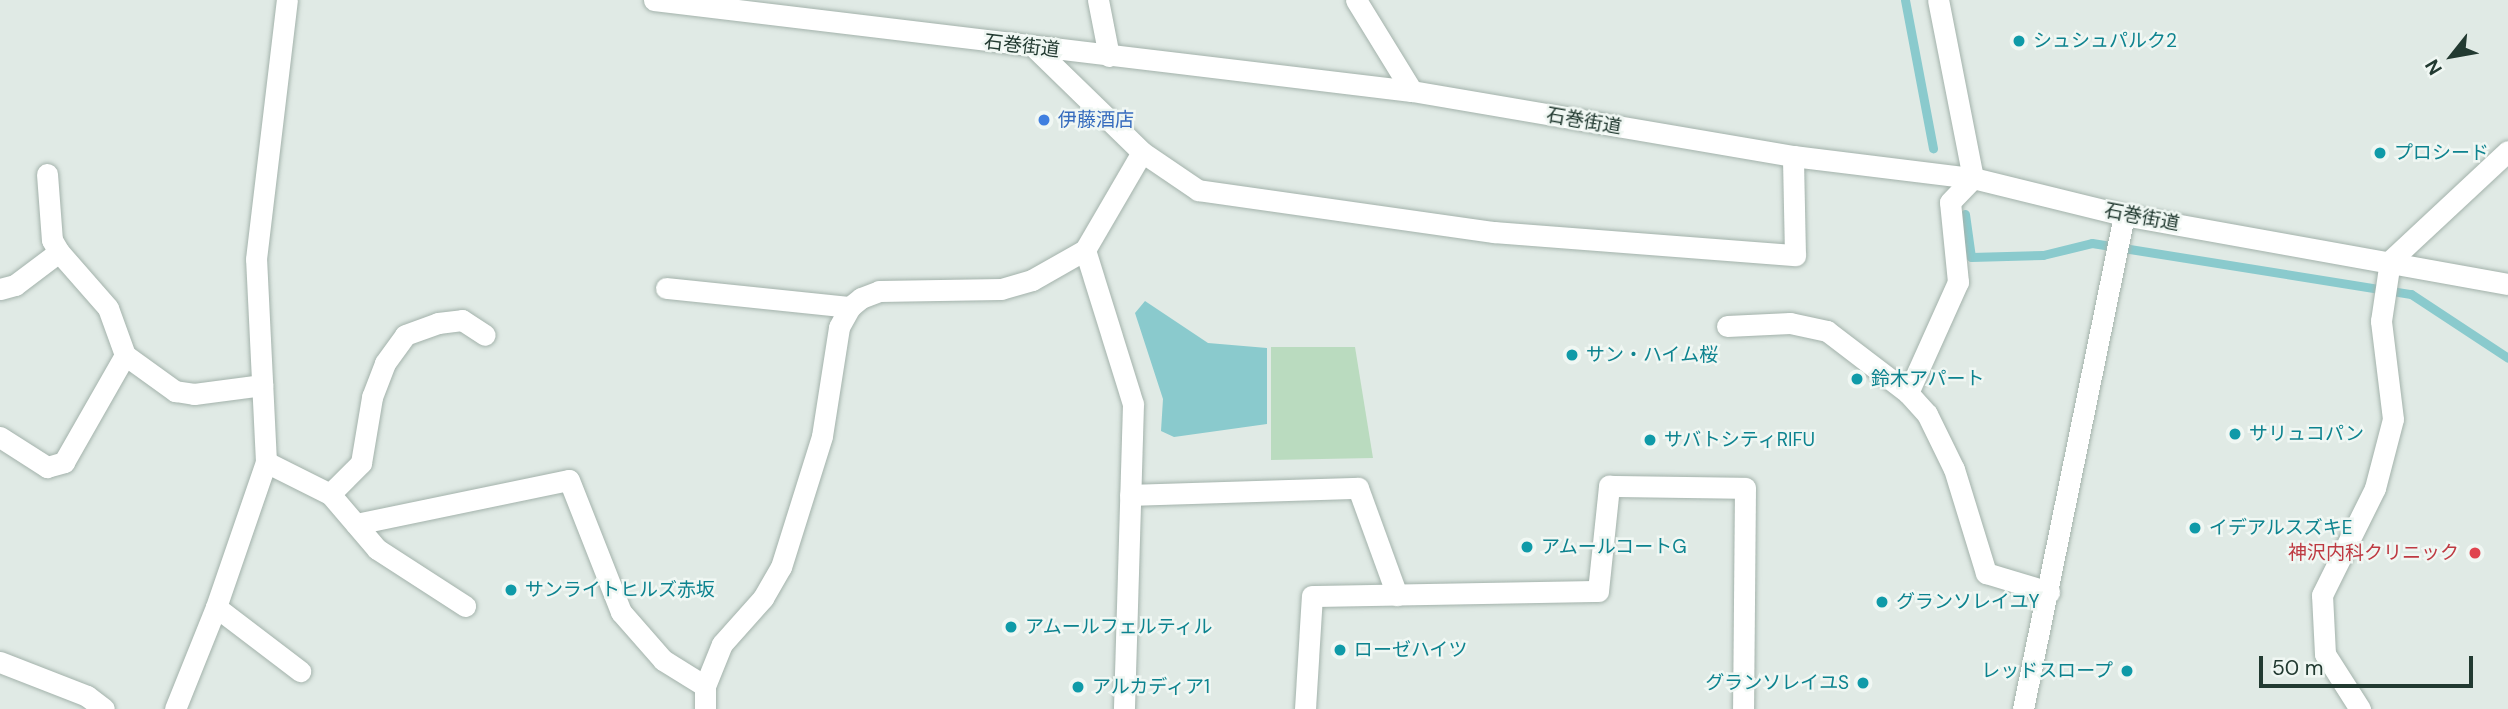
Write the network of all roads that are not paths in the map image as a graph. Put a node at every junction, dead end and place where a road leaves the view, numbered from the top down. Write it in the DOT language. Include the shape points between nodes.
graph roads {
  1 [pos="287,0"];
  2 [pos="654,0"];
  3 [pos="1098,0"];
  4 [pos="1356,0"];
  5 [pos="1938,0"];
  6 [pos="1035,48"];
  7 [pos="1110,56"];
  8 [pos="1412,91"];
  9 [pos="2508,151"];
  10 [pos="1142,152"];
  11 [pos="1793,156"];
  12 [pos="47,173"];
  13 [pos="1973,178"];
  14 [pos="2122,221"];
  15 [pos="1085,250"];
  16 [pos="59,252"];
  17 [pos="2389,265"];
  18 [pos="2508,284"];
  19 [pos="666,288"];
  20 [pos="0,289"];
  21 [pos="850,306"];
  22 [pos="1727,326"];
  23 [pos="485,335"];
  24 [pos="125,355"];
  25 [pos="262,385"];
  26 [pos="1908,393"];
  27 [pos="0,437"];
  28 [pos="266,462"];
  29 [pos="330,494"];
  30 [pos="1130,495"];
  31 [pos="356,524"];
  32 [pos="2049,592"];
  33 [pos="1397,595"];
  34 [pos="465,606"];
  35 [pos="216,607"];
  36 [pos="0,662"];
  37 [pos="300,671"];
  38 [pos="705,686"];
  39 [pos="104,709"];
  40 [pos="175,709"];
  41 [pos="705,709"];
  42 [pos="1124,709"];
  43 [pos="1306,709"];
  44 [pos="1743,709"];
  45 [pos="2023,709"];
  46 [pos="2360,709"];
  1 -- 25 [label="street" via="256,259"];
  2 -- 6 [label="street, 石巻街道"];
  3 -- 7 [label="street"];
  4 -- 8 [label="street"];
  5 -- 13 [label="street"];
  6 -- 7 [label="street, 石巻街道"];
  6 -- 10 [label="street"];
  7 -- 8 [label="street, 石巻街道"];
  8 -- 11 [label="street, 石巻街道"];
  9 -- 17 [label="street"];
  10 -- 11 [label="street" via="1198,190 1494,232 1795,255"];
  10 -- 15 [label="street"];
  11 -- 13 [label="street, 石巻街道"];
  12 -- 16 [label="street" via="52,240"];
  13 -- 14 [label="street, 石巻街道"];
  13 -- 26 [label="street" via="1950,202 1958,282"];
  14 -- 17 [label="street, 石巻街道"];
  14 -- 32 [label="street"];
  15 -- 21 [label="street" via="1032,280 1001,289 879,291"];
  15 -- 30 [label="street" via="1133,404"];
  16 -- 20 [label="street" via="15,285"];
  16 -- 24 [label="street" via="108,308"];
  17 -- 18 [label="street, 石巻街道"];
  17 -- 46 [label="street" via="2381,321 2393,419 2375,488 2322,595 2325,654"];
  19 -- 21 [label="street"];
  21 -- 38 [label="street" via="839,327 822,436 781,567 763,598 722,644"];
  22 -- 26 [label="street" via="1790,323 1827,331"];
  23 -- 29 [label="street" via="462,320 405,335 385,363 372,397 361,463"];
  24 -- 25 [label="street" via="174,391 194,394"];
  24 -- 27 [label="street" via="64,461 47,467"];
  25 -- 28 [label="street"];
  26 -- 32 [label="street" via="1927,414 1954,469 1986,572"];
  28 -- 29 [label="street"];
  28 -- 35 [label="street"];
  29 -- 31 [label="street"];
  30 -- 33 [label="street" via="1358,488"];
  30 -- 42 [label="street"];
  31 -- 34 [label="street" via="377,549"];
  31 -- 38 [label="street" via="569,480 621,612 663,660"];
  32 -- 45 [label="street"];
  33 -- 43 [label="street" via="1312,596"];
  33 -- 44 [label="street" via="1598,591 1609,486 1745,488"];
  35 -- 37 [label="street"];
  35 -- 40 [label="street"];
  36 -- 39 [label="street" via="87,696"];
  38 -- 41 [label="street"];
}
